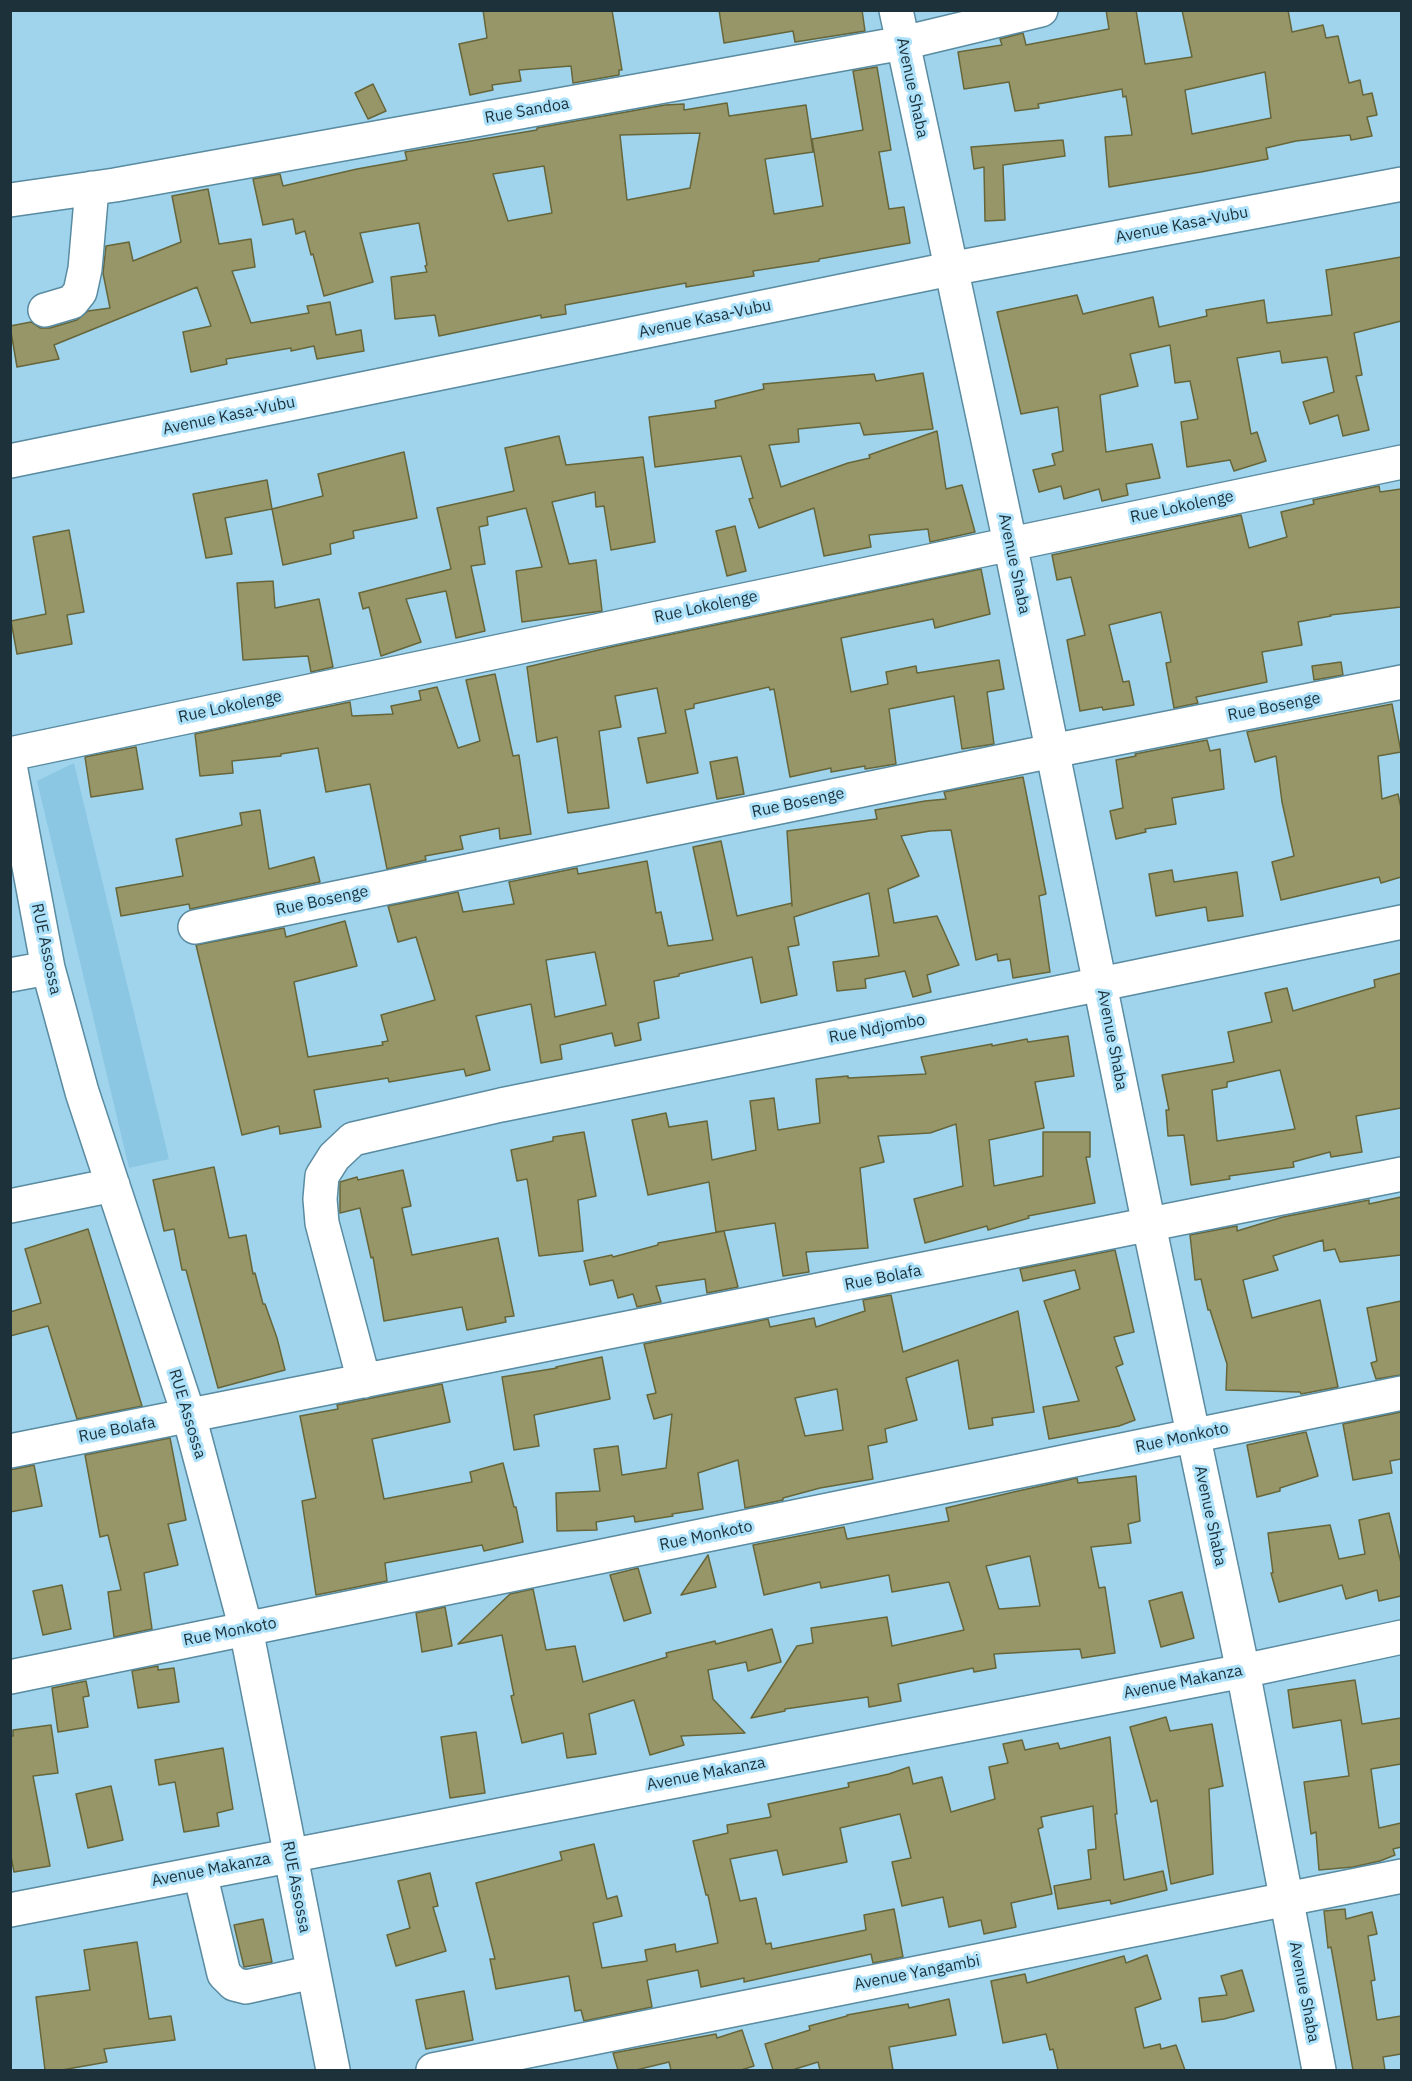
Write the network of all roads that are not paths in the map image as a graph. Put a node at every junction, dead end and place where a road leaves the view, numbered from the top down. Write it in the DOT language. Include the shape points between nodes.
graph roads {
  1 [pos="896,10"];
  2 [pos="1041,10"];
  3 [pos="903,43"];
  4 [pos="1401,184"];
  5 [pos="92,188"];
  6 [pos="10,200"];
  7 [pos="950,269"];
  8 [pos="45,310"];
  9 [pos="10,461"];
  10 [pos="1401,462"];
  11 [pos="1010,543"];
  12 [pos="1401,682"];
  13 [pos="1052,751"];
  14 [pos="10,753"];
  15 [pos="10,765"];
  16 [pos="1401,921"];
  17 [pos="195,927"];
  18 [pos="48,968"];
  19 [pos="10,975"];
  20 [pos="1101,984"];
  21 [pos="1401,1174"];
  22 [pos="114,1185"];
  23 [pos="10,1206"];
  24 [pos="1149,1225"];
  25 [pos="364,1381"];
  26 [pos="1401,1393"];
  27 [pos="189,1416"];
  28 [pos="1194,1435"];
  29 [pos="10,1451"];
  30 [pos="246,1629"];
  31 [pos="1401,1637"];
  32 [pos="1243,1671"];
  33 [pos="10,1677"];
  34 [pos="290,1855"];
  35 [pos="200,1873"];
  36 [pos="1401,1876"];
  37 [pos="1285,1899"];
  38 [pos="10,1910"];
  39 [pos="313,1972"];
  40 [pos="333,2070"];
  41 [pos="433,2070"];
  42 [pos="1319,2070"];
  1 -- 3 [label="street, Avenue Shaba"];
  2 -- 3 [label="street, Rue Sandoa"];
  3 -- 5 [label="street, Rue Sandoa"];
  3 -- 7 [label="street, Avenue Shaba"];
  4 -- 7 [label="street, Avenue Kasa-Vubu"];
  5 -- 6 [label="street, Rue Sandoa"];
  5 -- 8 [label="street" via="80,292 72,302"];
  7 -- 9 [label="street, Avenue Kasa-Vubu"];
  7 -- 11 [label="street, Avenue Shaba"];
  10 -- 11 [label="street, Rue Lokolenge"];
  11 -- 13 [label="street, Avenue Shaba"];
  11 -- 14 [label="street, Rue Lokolenge"];
  12 -- 13 [label="street, Rue Bosenge"];
  13 -- 17 [label="street, Rue Bosenge"];
  13 -- 20 [label="street, Avenue Shaba"];
  15 -- 18 [label="street, RUE Assossa"];
  16 -- 20 [label="street, Rue Ndjombo"];
  18 -- 19 [label="street"];
  18 -- 22 [label="street, RUE Assossa" via="82,1092"];
  20 -- 24 [label="street, Avenue Shaba"];
  20 -- 25 [label="street, Rue Ndjombo" via="501,1105 353,1139 334,1157 322,1176 320,1199 322,1223"];
  21 -- 24 [label="street, Rue Bolafa"];
  22 -- 23 [label="street"];
  22 -- 27 [label="street, RUE Assossa"];
  24 -- 25 [label="street, Rue Bolafa"];
  24 -- 28 [label="street, Avenue Shaba"];
  25 -- 27 [label="street, Rue Bolafa"];
  26 -- 28 [label="street, Rue Monkoto"];
  27 -- 29 [label="street, Rue Bolafa"];
  27 -- 30 [label="street, RUE Assossa"];
  28 -- 30 [label="street, Rue Monkoto"];
  28 -- 32 [label="street, Avenue Shaba"];
  30 -- 33 [label="street, Rue Monkoto"];
  30 -- 34 [label="street, RUE Assossa"];
  31 -- 32 [label="street, Avenue Makanza"];
  32 -- 34 [label="street, Avenue Makanza"];
  32 -- 37 [label="street, Avenue Shaba"];
  34 -- 35 [label="street, Avenue Makanza"];
  34 -- 39 [label="street, RUE Assossa"];
  35 -- 38 [label="street, Avenue Makanza"];
  35 -- 39 [label="street" via="224,1974 234,1984 246,1987"];
  36 -- 37 [label="street, Avenue Yangambi"];
  37 -- 41 [label="street, Avenue Yangambi"];
  37 -- 42 [label="street, Avenue Shaba"];
  39 -- 40 [label="street, RUE Assossa"];
}
